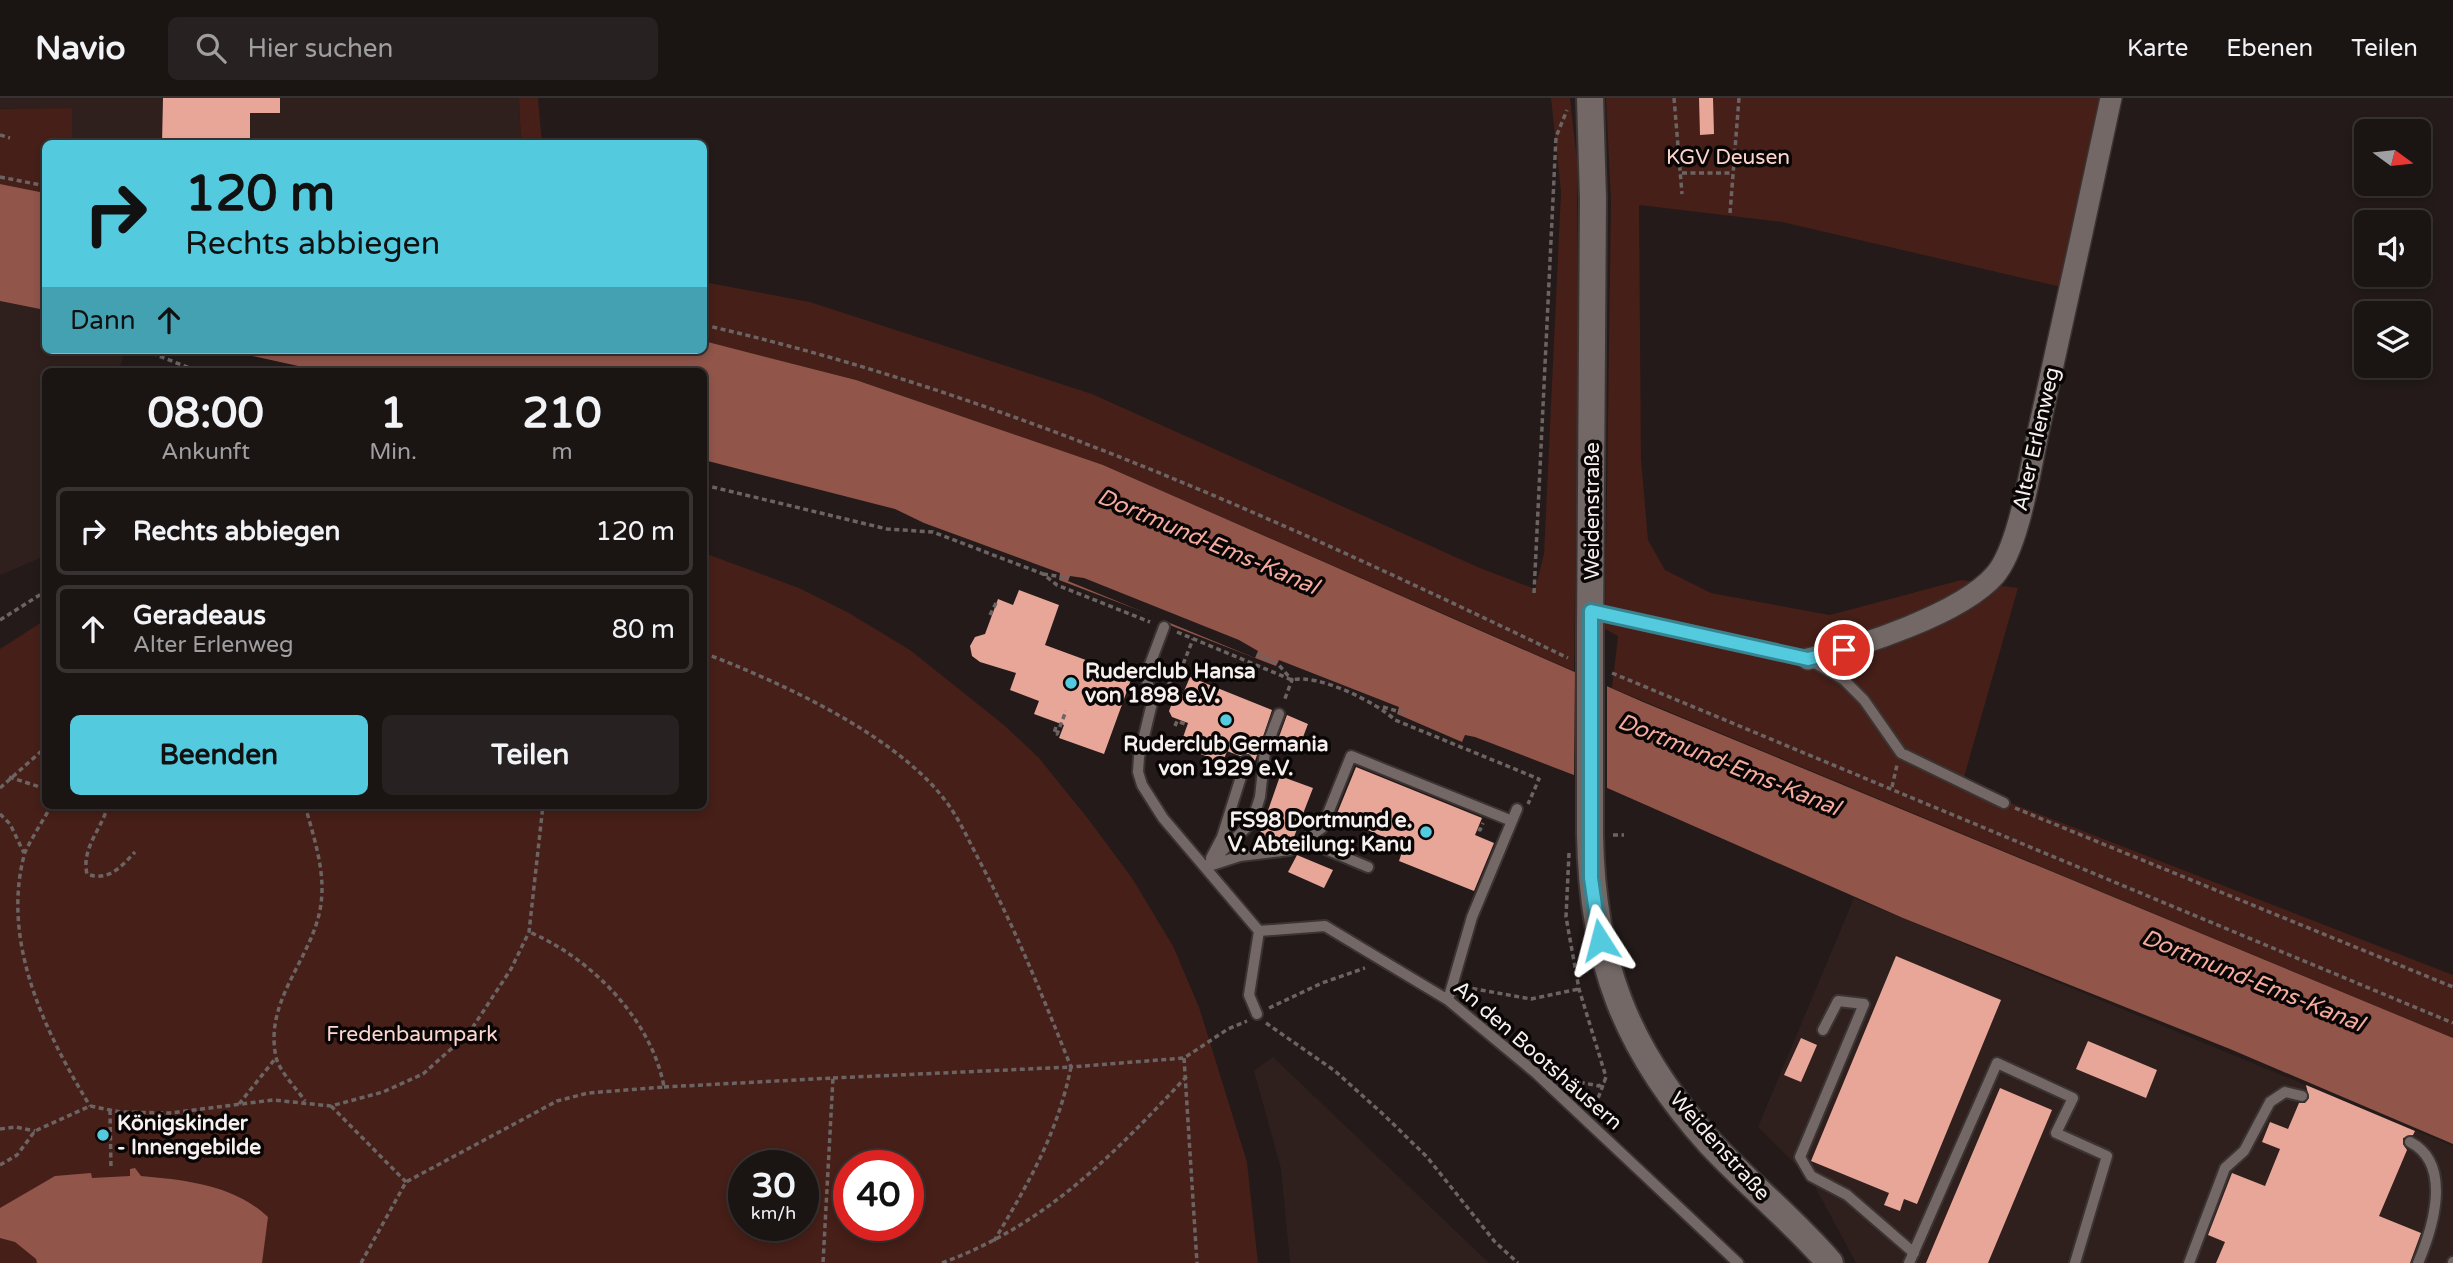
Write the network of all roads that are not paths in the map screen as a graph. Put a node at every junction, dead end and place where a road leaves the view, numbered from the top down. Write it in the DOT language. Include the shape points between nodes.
graph roads {
  1 [pos="1590,98"];
  2 [pos="2112,98"];
  3 [pos="1591,621"];
  4 [pos="1164,627"];
  5 [pos="1808,659"];
  6 [pos="1279,713"];
  7 [pos="1246,761"];
  8 [pos="2004,803"];
  9 [pos="1517,809"];
  10 [pos="1512,821"];
  11 [pos="1304,840"];
  12 [pos="1206,867"];
  13 [pos="1368,867"];
  14 [pos="1259,932"];
  15 [pos="1448,1000"];
  16 [pos="1257,1014"];
  17 [pos="1823,1030"];
  18 [pos="2302,1096"];
  19 [pos="2410,1142"];
  20 [pos="1911,1258"];
  21 [pos="1738,1263"];
  22 [pos="1830,1263"];
  23 [pos="2075,1263"];
  24 [pos="2189,1263"];
  25 [pos="2418,1263"];
  1 -- 3 [label="street, Weidenstraße"];
  2 -- 5 [label="street, Alter Erlenweg" via="2025,492 2004,562 1985,586 1933,614 1844,650"];
  3 -- 5 [label="lane"];
  3 -- 22 [label="street, Weidenstraße, bridge" via="1581,842 1604,961 1615,992 1645,1055 1676,1101 1711,1143"];
  4 -- 12 [label="lane" via="1146,675 1153,704 1138,772 1163,818"];
  5 -- 8 [label="lane" via="1844,680 1864,700 1900,753"];
  6 -- 12 [label="lane" via="1265,751 1252,822"];
  7 -- 12 [label="lane" via="1222,837"];
  9 -- 10 [label="lane"];
  10 -- 11 [label="lane" via="1351,756 1322,828"];
  10 -- 15 [label="lane" via="1472,916"];
  11 -- 12 [label="lane" via="1290,850 1240,856"];
  11 -- 13 [label="lane"];
  12 -- 14 [label="lane"];
  14 -- 15 [label="lane, An den Bootshäusern" via="1325,926"];
  14 -- 16 [label="lane" via="1249,995"];
  15 -- 21 [label="lane, An den Bootshäusern" via="1537,1074"];
  17 -- 20 [label="lane" via="1839,1001 1864,1004 1800,1157 1811,1176 1847,1195"];
  18 -- 24 [label="lane" via="2285,1092 2270,1102 2244,1151 2225,1168"];
  19 -- 25 [label="lane" via="2421,1148 2436,1174 2432,1231"];
  20 -- 23 [label="lane" via="1997,1063 2073,1098 2056,1133 2107,1156"];
}
